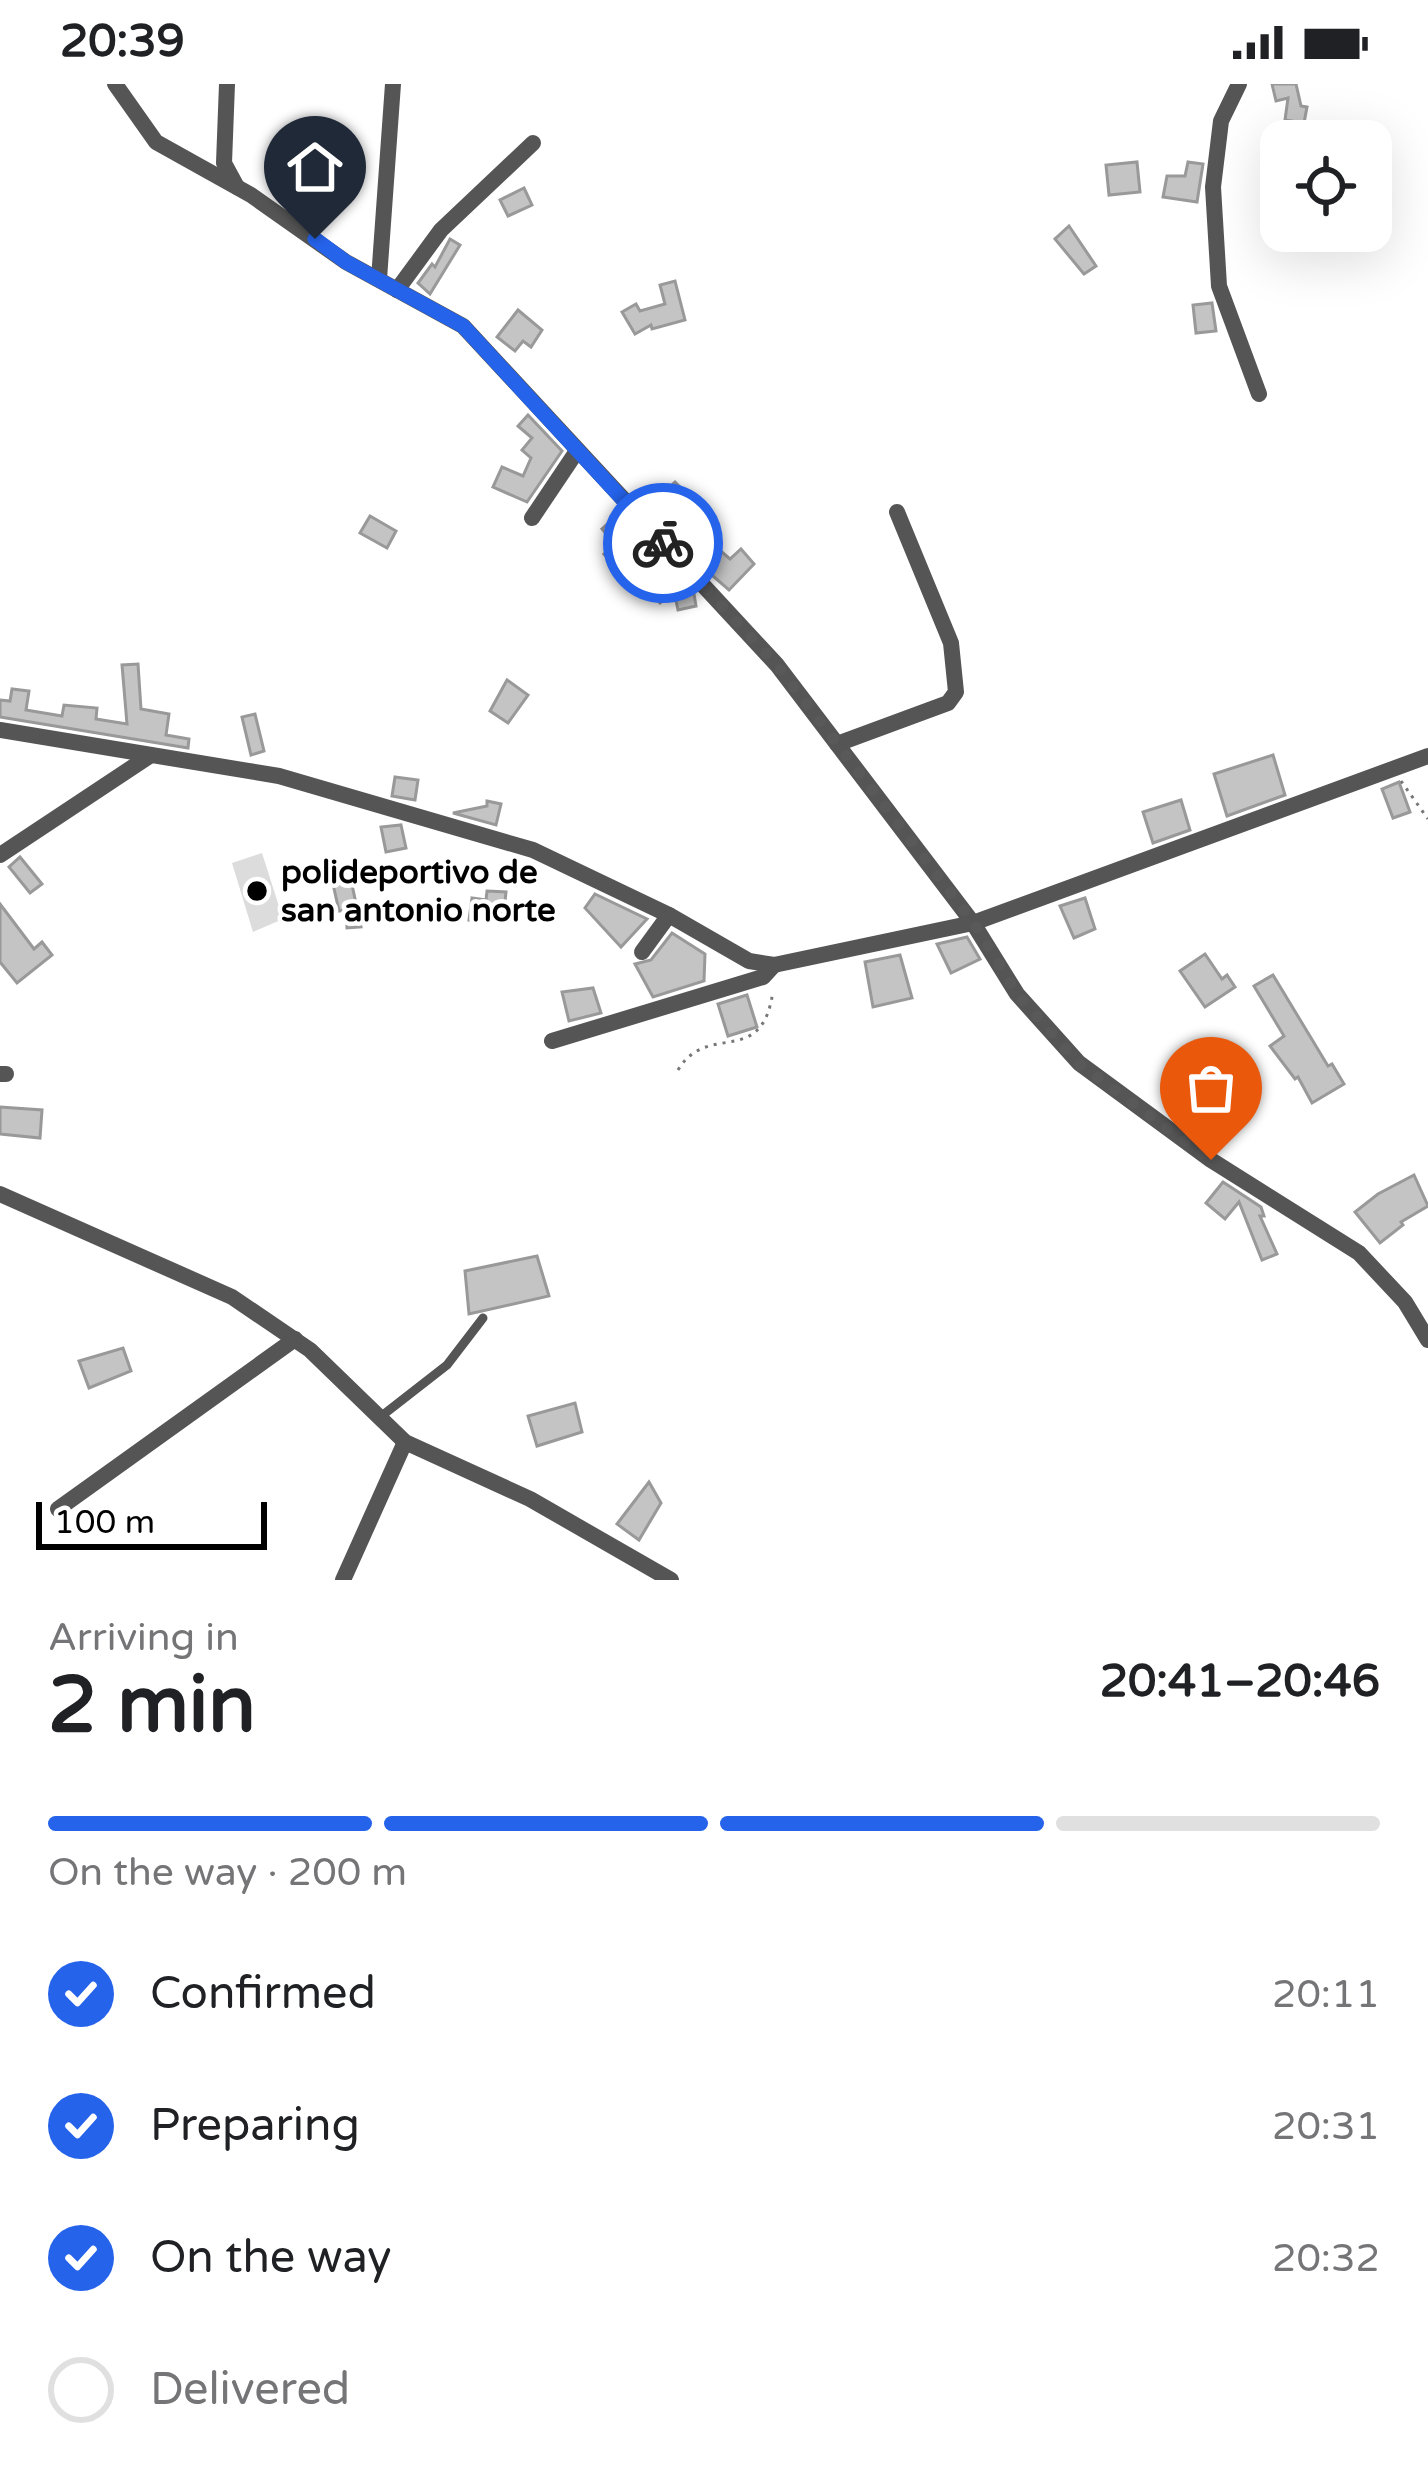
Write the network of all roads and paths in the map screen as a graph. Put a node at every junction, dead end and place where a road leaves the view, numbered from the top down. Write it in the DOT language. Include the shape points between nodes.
graph roads {
  1 [pos="116,84"];
  2 [pos="226,84"];
  3 [pos="393,84"];
  4 [pos="1239,84"];
  5 [pos="533,142"];
  6 [pos="238,188"];
  7 [pos="379,279"];
  8 [pos="397,290"];
  9 [pos="1259,394"];
  10 [pos="577,451"];
  11 [pos="897,512"];
  12 [pos="532,518"];
  13 [pos="0,730"];
  14 [pos="837,745"];
  15 [pos="151,755"];
  16 [pos="1428,757"];
  17 [pos="1393,770"];
  18 [pos="1428,819"];
  19 [pos="0,855"];
  20 [pos="669,915"];
  21 [pos="974,923"];
  22 [pos="642,952"];
  23 [pos="774,965"];
  24 [pos="552,1040"];
  25 [pos="678,1070"];
  26 [pos="0,1194"];
  27 [pos="483,1318"];
  28 [pos="295,1340"];
  29 [pos="1428,1340"];
  30 [pos="380,1418"];
  31 [pos="405,1442"];
  32 [pos="58,1509"];
  33 [pos="343,1580"];
  34 [pos="671,1580"];
  1 -- 6 [label="street" via="157,142"];
  2 -- 6 [label="street" via="224,164"];
  3 -- 7 [label="street"];
  4 -- 9 [label="street" via="1221,121 1213,188 1219,286"];
  5 -- 8 [label="street" via="441,230"];
  6 -- 7 [label="street"];
  7 -- 8 [label="street"];
  8 -- 10 [label="street" via="463,326"];
  10 -- 12 [label="street"];
  10 -- 14 [label="street" via="777,665"];
  11 -- 14 [label="street" via="951,643 956,692 948,703"];
  13 -- 15 [label="street"];
  14 -- 21 [label="street"];
  15 -- 19 [label="street"];
  15 -- 20 [label="street" via="279,776 533,850"];
  16 -- 17 [label="street"];
  17 -- 18 [label="path"];
  17 -- 21 [label="street"];
  20 -- 22 [label="street"];
  20 -- 23 [label="street" via="733,953"];
  21 -- 23 [label="street"];
  21 -- 29 [label="street" via="1017,994 1079,1064 1359,1253"];
  23 -- 24 [label="street" via="763,977"];
  23 -- 25 [label="path" via="762,1029 691,1054"];
  26 -- 28 [label="street" via="232,1297"];
  27 -- 30 [label="lane" via="447,1365"];
  28 -- 30 [label="street"];
  28 -- 32 [label="street"];
  30 -- 31 [label="street"];
  31 -- 33 [label="street"];
  31 -- 34 [label="street" via="530,1499"];
}
